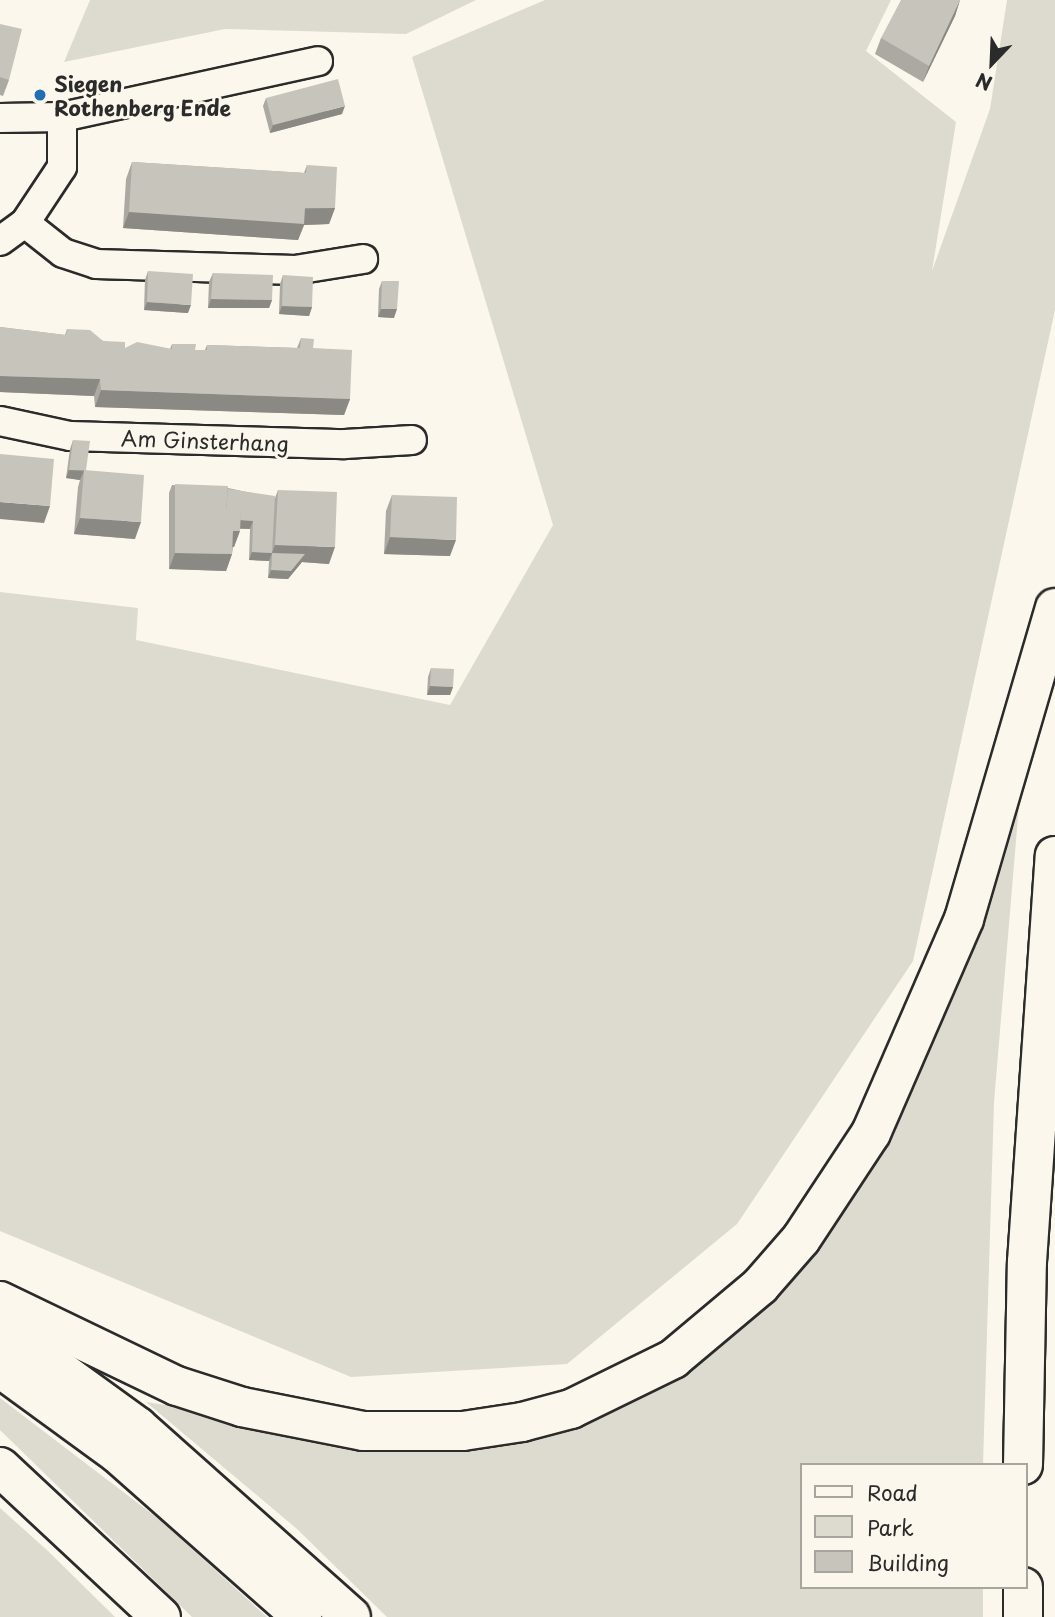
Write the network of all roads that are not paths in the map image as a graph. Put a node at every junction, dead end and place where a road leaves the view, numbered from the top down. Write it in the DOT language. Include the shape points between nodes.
graph roads {
  1 [pos="318,61"];
  2 [pos="62,117"];
  3 [pos="0,118"];
  4 [pos="25,223"];
  5 [pos="0,241"];
  6 [pos="363,259"];
  7 [pos="0,421"];
  8 [pos="412,440"];
  9 [pos="1055,608"];
  10 [pos="1055,856"];
  11 [pos="0,1301"];
  12 [pos="0,1327"];
  13 [pos="0,1368"];
  14 [pos="1023,1463"];
  15 [pos="0,1467"];
  16 [pos="1023,1589"];
  17 [pos="160,1617"];
  18 [pos="302,1617"];
  19 [pos="351,1617"];
  20 [pos="1023,1617"];
  1 -- 2 [label="street"];
  2 -- 3 [label="street"];
  2 -- 4 [label="street" via="62,167"];
  4 -- 5 [label="street"];
  4 -- 6 [label="street" via="63,253 96,264 295,270"];
  7 -- 8 [label="street, Am Ginsterhang" via="69,436 345,444"];
  9 -- 11 [label="highway" via="964,919 877,1121 801,1239 752,1294 673,1359 571,1409 522,1422 463,1431 363,1431 242,1407 177,1386"];
  10 -- 14 [label="highway" via="1028,1248"];
  12 -- 19 [label="highway" via="138,1427"];
  13 -- 18 [label="highway" via="118,1454"];
  15 -- 17 [label="highway"];
  16 -- 20 [label="highway"];
}
